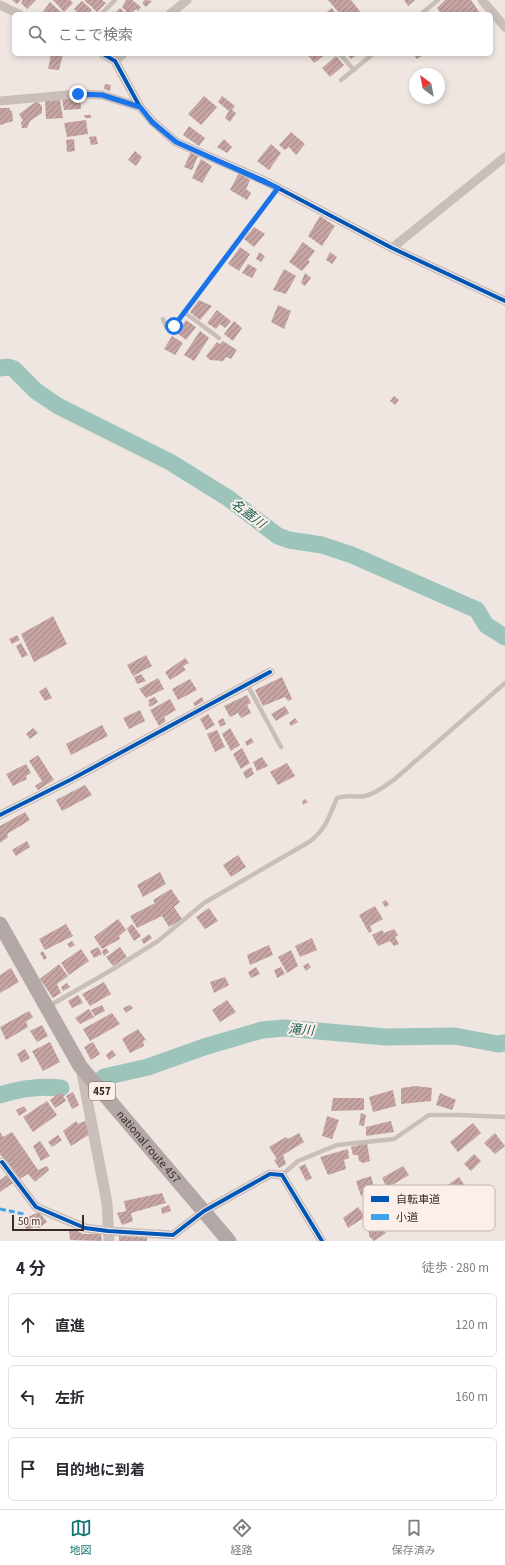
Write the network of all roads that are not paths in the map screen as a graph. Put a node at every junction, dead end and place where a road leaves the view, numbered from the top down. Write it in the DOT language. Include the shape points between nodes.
graph roads {
  1 [pos="115,0"];
  2 [pos="186,0"];
  3 [pos="438,0"];
  4 [pos="482,0"];
  5 [pos="0,5"];
  6 [pos="15,12"];
  7 [pos="103,12"];
  8 [pos="172,12"];
  9 [pos="423,12"];
  10 [pos="492,12"];
  11 [pos="493,13"];
  12 [pos="505,27"];
  13 [pos="106,56"];
  14 [pos="121,56"];
  15 [pos="342,56"];
  16 [pos="371,56"];
  17 [pos="115,61"];
  18 [pos="354,70"];
  19 [pos="341,80"];
  20 [pos="0,101"];
  21 [pos="140,107"];
  22 [pos="505,157"];
  23 [pos="278,188"];
  24 [pos="392,248"];
  25 [pos="505,301"];
  26 [pos="184,312"];
  27 [pos="163,319"];
  28 [pos="219,338"];
  29 [pos="270,672"];
  30 [pos="505,683"];
  31 [pos="248,686"];
  32 [pos="281,747"];
  33 [pos="0,815"];
  34 [pos="1,928"];
  35 [pos="46,1007"];
  36 [pos="80,1066"];
  37 [pos="505,1117"];
  38 [pos="2,1162"];
  39 [pos="282,1175"];
  40 [pos="204,1211"];
  41 [pos="108,1236"];
  42 [pos="229,1241"];
  43 [pos="322,1241"];
  1 -- 7 [label="lane"];
  2 -- 8 [label="street"];
  3 -- 9 [label="lane"];
  4 -- 10 [label="street"];
  5 -- 6 [label="street"];
  11 -- 12 [label="street"];
  13 -- 17 [label="street"];
  14 -- 17 [label="street"];
  15 -- 18 [label="lane"];
  16 -- 18 [label="lane"];
  17 -- 21 [label="street"];
  18 -- 19 [label="lane"];
  20 -- 21 [label="street" via="78,94 102,95"];
  21 -- 23 [label="street" via="152,122 176,142"];
  22 -- 24 [label="street"];
  23 -- 24 [label="street"];
  23 -- 26 [label="lane"];
  24 -- 25 [label="street"];
  26 -- 27 [label="lane" via="174,326 166,327"];
  26 -- 28 [label="lane"];
  29 -- 31 [label="street"];
  30 -- 35 [label="lane" via="379,790 365,796 346,795 337,798 320,834 309,842 204,903 158,941"];
  31 -- 32 [label="lane"];
  31 -- 33 [label="street"];
  34 -- 35 [label="highway, national route 457 / 457"];
  35 -- 36 [label="highway, national route 457 / 457"];
  36 -- 40 [label="highway, national route 457 / 457"];
  36 -- 41 [label="street" via="107,1203"];
  37 -- 39 [label="lane" via="429,1115 394,1139 337,1145 298,1161"];
  38 -- 41 [label="street" via="36,1207"];
  39 -- 40 [label="street" via="270,1174"];
  39 -- 43 [label="street"];
  40 -- 41 [label="street" via="173,1235"];
  40 -- 42 [label="highway, national route 457 / 457"];
}
